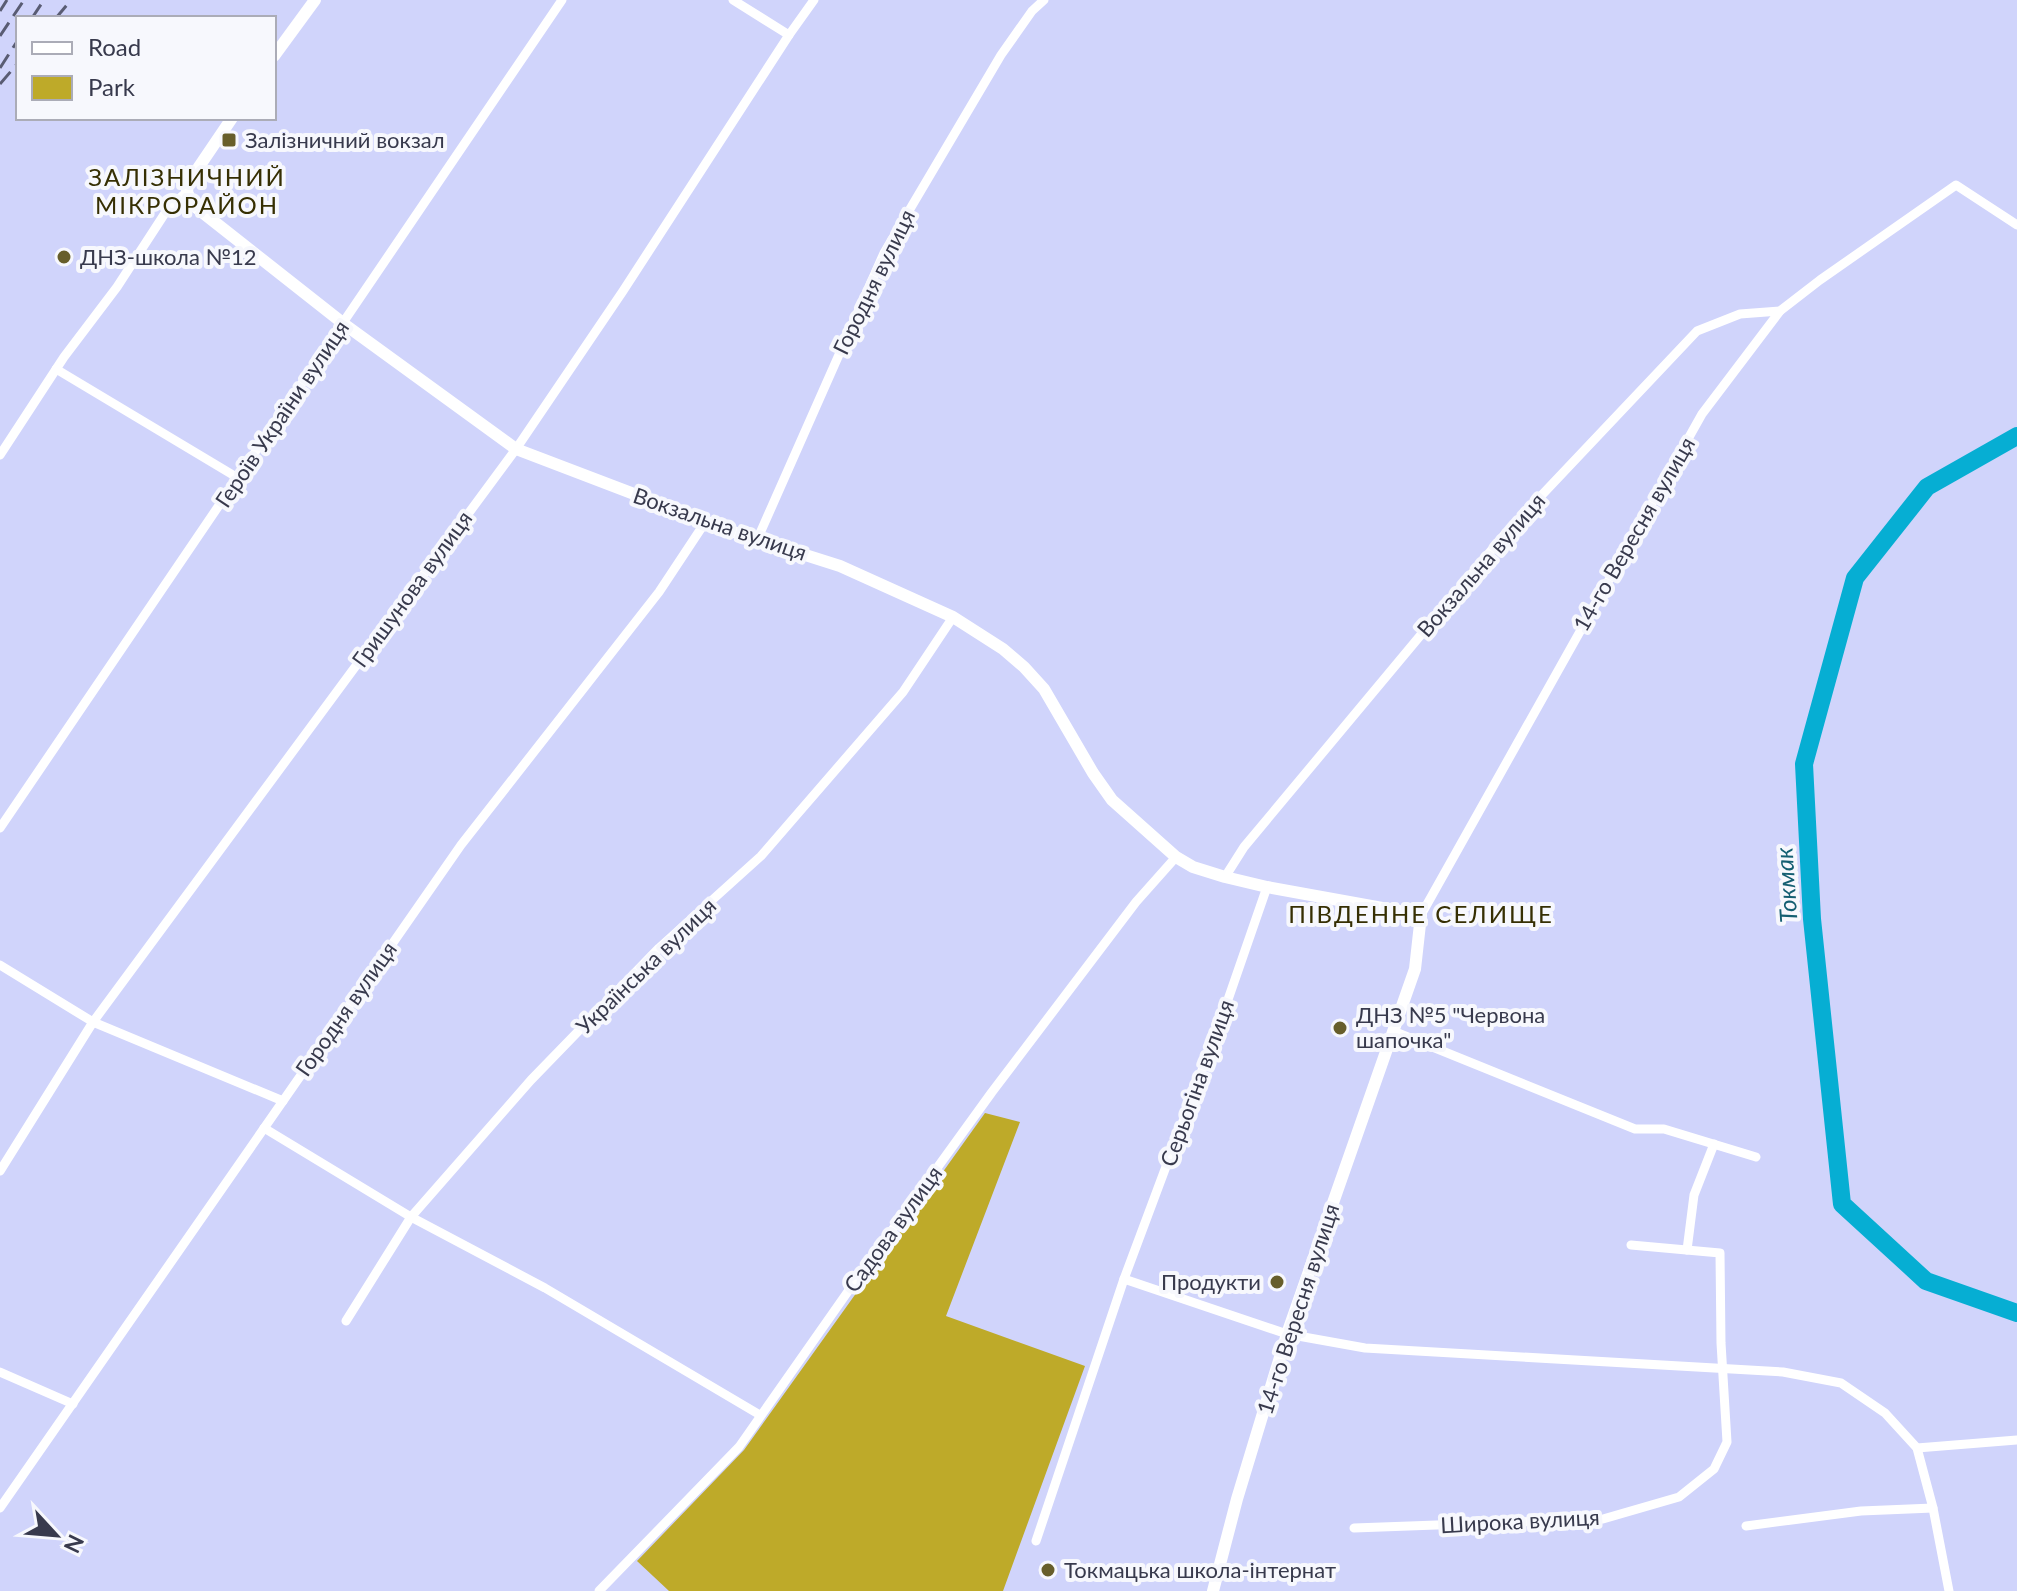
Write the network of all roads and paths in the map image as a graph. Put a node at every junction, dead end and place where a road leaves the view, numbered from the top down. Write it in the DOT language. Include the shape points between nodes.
graph roads {
  1 [pos="315,0"];
  2 [pos="562,0"];
  3 [pos="733,0"];
  4 [pos="814,0"];
  5 [pos="1044,0"];
  6 [pos="789,35"];
  7 [pos="276,53"];
  8 [pos="231,120"];
  9 [pos="187,192"];
  10 [pos="2017,225"];
  11 [pos="1780,311"];
  12 [pos="344,324"];
  13 [pos="56,369"];
  14 [pos="516,449"];
  15 [pos="0,455"];
  16 [pos="238,478"];
  17 [pos="706,521"];
  18 [pos="757,540"];
  19 [pos="953,617"];
  20 [pos="0,828"];
  21 [pos="1176,857"];
  22 [pos="1225,877"];
  23 [pos="1267,887"];
  24 [pos="1421,915"];
  25 [pos="0,965"];
  26 [pos="93,1022"];
  27 [pos="1393,1031"];
  28 [pos="283,1101"];
  29 [pos="264,1128"];
  30 [pos="1714,1144"];
  31 [pos="1756,1157"];
  32 [pos="0,1171"];
  33 [pos="411,1217"];
  34 [pos="1631,1245"];
  35 [pos="1687,1250"];
  36 [pos="1124,1279"];
  37 [pos="346,1321"];
  38 [pos="1287,1334"];
  39 [pos="1722,1368"];
  40 [pos="0,1372"];
  41 [pos="73,1404"];
  42 [pos="760,1415"];
  43 [pos="2017,1440"];
  44 [pos="1917,1448"];
  45 [pos="0,1508"];
  46 [pos="1933,1508"];
  47 [pos="1746,1526"];
  48 [pos="1354,1528"];
  49 [pos="1036,1541"];
  50 [pos="599,1591"];
  51 [pos="1213,1591"];
  52 [pos="1949,1591"];
  1 -- 7 [label="street"];
  2 -- 12 [label="street, Героїв України вулиця"];
  3 -- 6 [label="street"];
  4 -- 6 [label="street, Гришунова вулиця"];
  5 -- 18 [label="street, Городня вулиця" via="1001,55 884,253"];
  6 -- 14 [label="street, Гришунова вулиця"];
  8 -- 9 [label="street"];
  9 -- 12 [label="street, Вокзальна вулиця" via="193,205"];
  9 -- 13 [label="street" via="169,207"];
  10 -- 11 [label="street, 14-го Вересня вулиця" via="1956,185"];
  11 -- 22 [label="street, Вокзальна вулиця" via="1740,314 1697,331 1677,350 1505,534 1244,847"];
  11 -- 24 [label="street, 14-го Вересня вулиця" via="1702,414"];
  12 -- 14 [label="street, Вокзальна вулиця"];
  12 -- 16 [label="street, Героїв України вулиця"];
  13 -- 15 [label="street"];
  13 -- 16 [label="street"];
  14 -- 17 [label="street, Вокзальна вулиця"];
  14 -- 26 [label="street, Гришунова вулиця"];
  16 -- 20 [label="street, Героїв України вулиця"];
  17 -- 18 [label="street, Вокзальна вулиця"];
  17 -- 28 [label="street, Городня вулиця" via="659,592 461,845"];
  18 -- 19 [label="street, Вокзальна вулиця" via="840,566"];
  19 -- 21 [label="street, Вокзальна вулиця" via="1024,667 1044,689 1112,800"];
  19 -- 33 [label="street, Українська вулиця" via="903,692 761,856 659,948 542,1069"];
  21 -- 22 [label="street, Вокзальна вулиця"];
  21 -- 42 [label="street, Садова вулиця" via="992,1092"];
  22 -- 23 [label="street, Вокзальна вулиця"];
  23 -- 24 [label="street, Вокзальна вулиця"];
  23 -- 36 [label="street, Серьогіна вулиця"];
  24 -- 27 [label="street, 14-го Вересня вулиця" via="1415,969"];
  25 -- 26 [label="street"];
  26 -- 28 [label="street"];
  26 -- 32 [label="street, Гришунова вулиця"];
  27 -- 30 [label="street" via="1635,1129 1664,1129"];
  27 -- 38 [label="street, 14-го Вересня вулиця"];
  28 -- 29 [label="street, Городня вулиця"];
  29 -- 33 [label="street"];
  29 -- 41 [label="street, Городня вулиця"];
  30 -- 31 [label="street"];
  30 -- 35 [label="street" via="1694,1195"];
  33 -- 37 [label="street, Українська вулиця"];
  33 -- 42 [label="street" via="545,1288"];
  34 -- 35 [label="street, Широка вулиця"];
  35 -- 39 [label="street, Широка вулиця" via="1720,1253"];
  36 -- 38 [label="street"];
  36 -- 49 [label="street, Серьогіна вулиця"];
  38 -- 39 [label="street" via="1365,1348"];
  38 -- 51 [label="street, 14-го Вересня вулиця"];
  39 -- 44 [label="street" via="1841,1383 1885,1413"];
  39 -- 48 [label="street, Широка вулиця" via="1727,1442 1714,1469 1679,1497 1603,1519"];
  40 -- 41 [label="street"];
  41 -- 45 [label="street, Городня вулиця"];
  42 -- 50 [label="street, Садова вулиця" via="739,1447"];
  43 -- 44 [label="street"];
  44 -- 46 [label="street"];
  46 -- 47 [label="street"];
  46 -- 52 [label="street"];
}
